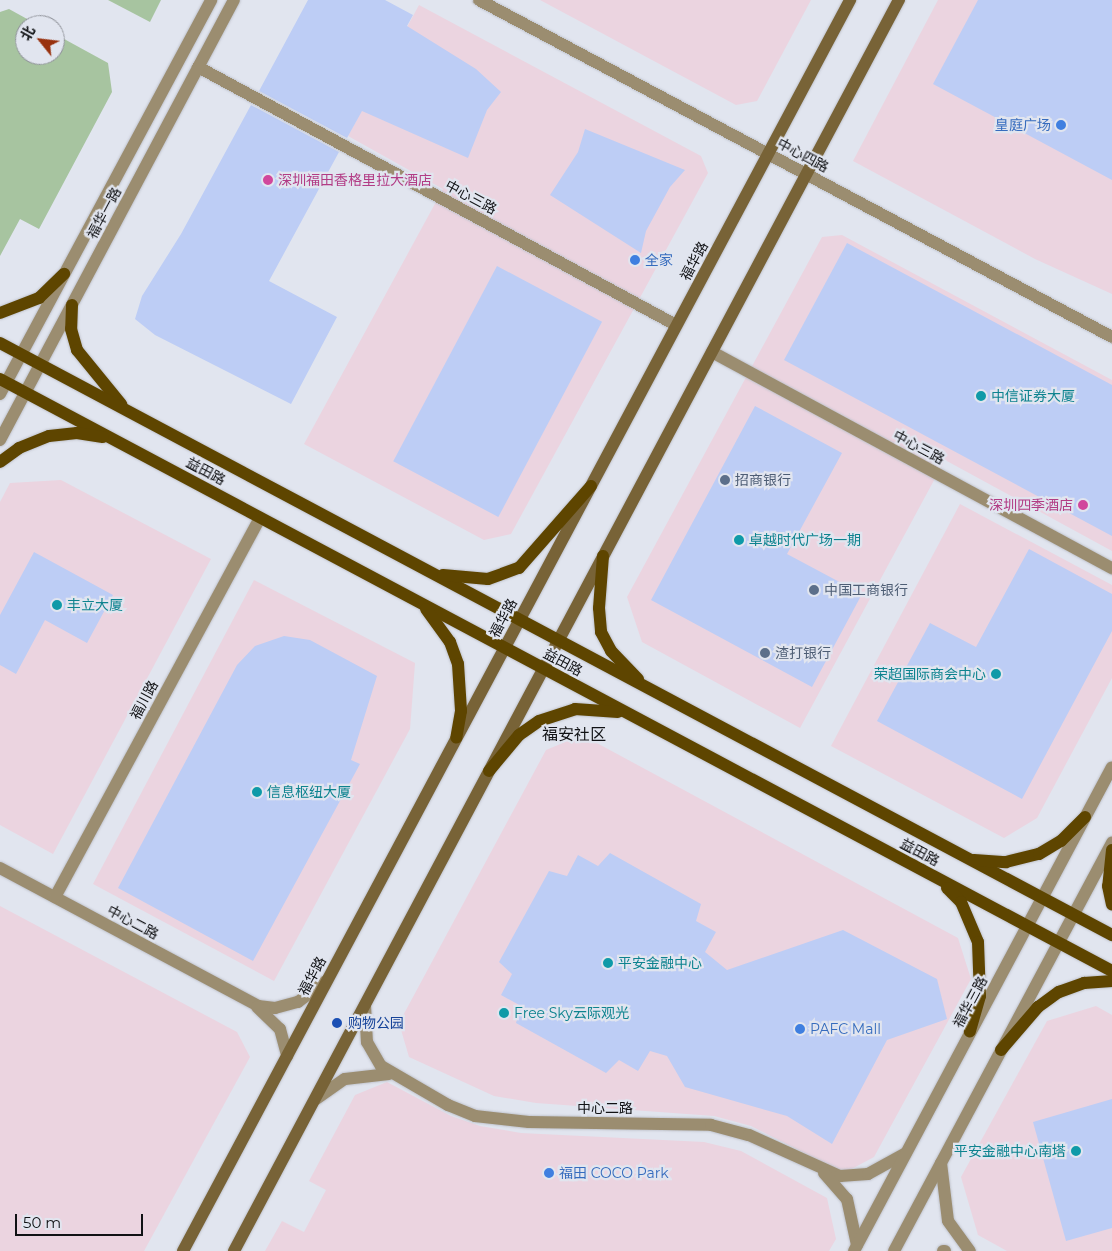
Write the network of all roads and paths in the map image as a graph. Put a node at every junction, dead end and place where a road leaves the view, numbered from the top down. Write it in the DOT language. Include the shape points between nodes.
graph roads {
  1 [pos="211,0"];
  2 [pos="234,0"];
  3 [pos="479,0"];
  4 [pos="850,0"];
  5 [pos="900,0"];
  6 [pos="198,67"];
  7 [pos="768,154"];
  8 [pos="807,174"];
  9 [pos="64,274"];
  10 [pos="72,305"];
  11 [pos="0,313"];
  12 [pos="676,325"];
  13 [pos="1112,337"];
  14 [pos="0,343"];
  15 [pos="712,352"];
  16 [pos="21,355"];
  17 [pos="40,364"];
  18 [pos="2,387"];
  19 [pos="25,392"];
  20 [pos="125,410"];
  21 [pos="112,438"];
  22 [pos="0,440"];
  23 [pos="0,462"];
  24 [pos="591,486"];
  25 [pos="260,518"];
  26 [pos="603,556"];
  27 [pos="1112,568"];
  28 [pos="430,572"];
  29 [pos="418,602"];
  30 [pos="519,620"];
  31 [pos="558,641"];
  32 [pos="504,648"];
  33 [pos="544,668"];
  34 [pos="646,688"];
  35 [pos="632,716"];
  36 [pos="456,738"];
  37 [pos="1112,767"];
  38 [pos="489,771"];
  39 [pos="1085,818"];
  40 [pos="1112,842"];
  41 [pos="1112,850"];
  42 [pos="971,860"];
  43 [pos="0,868"];
  44 [pos="938,879"];
  45 [pos="55,897"];
  46 [pos="1042,898"];
  47 [pos="1112,905"];
  48 [pos="1073,914"];
  49 [pos="1027,926"];
  50 [pos="1112,935"];
  51 [pos="1058,943"];
  52 [pos="1112,971"];
  53 [pos="328,978"];
  54 [pos="1112,981"];
  55 [pos="251,1003"];
  56 [pos="366,1005"];
  57 [pos="970,1032"];
  58 [pos="1001,1050"];
  59 [pos="287,1056"];
  60 [pos="389,1074"];
  61 [pos="314,1101"];
  62 [pos="906,1153"];
  63 [pos="940,1164"];
  64 [pos="820,1170"];
  65 [pos="855,1248"];
  66 [pos="183,1251"];
  67 [pos="234,1251"];
  68 [pos="894,1251"];
  69 [pos="970,1251"];
  1 -- 9 [label="street, 福华一路"];
  2 -- 6 [label="street, 福华一路"];
  3 -- 7 [label="street, 中心四路"];
  4 -- 7 [label="main road, 福华路"];
  5 -- 8 [label="main road"];
  6 -- 10 [label="street, 福华一路"];
  6 -- 12 [label="street, 中心三路"];
  7 -- 8 [label="street, 中心四路"];
  7 -- 12 [label="main road, 福华路"];
  8 -- 13 [label="street, 中心四路"];
  8 -- 15 [label="main road"];
  9 -- 11 [label="main road" via="38,298"];
  9 -- 16 [label="street, 福华一路"];
  10 -- 17 [label="street, 福华一路"];
  10 -- 20 [label="main road" via="71,329 77,350"];
  12 -- 24 [label="main road, 福华路"];
  14 -- 16 [label="main road, 益田路"];
  15 -- 26 [label="main road"];
  15 -- 27 [label="street, 中心三路"];
  16 -- 17 [label="main road, 益田路"];
  16 -- 18 [label="street, 福华一路"];
  17 -- 19 [label="street, 福华一路"];
  17 -- 20 [label="main road, 益田路"];
  18 -- 19 [label="main road"];
  19 -- 21 [label="main road, 益田路"];
  19 -- 22 [label="street, 福华一路"];
  20 -- 28 [label="main road, 益田路"];
  21 -- 23 [label="main road" via="77,433 50,436 19,448"];
  21 -- 25 [label="main road, 益田路"];
  24 -- 28 [label="main road" via="519,568 476,580"];
  24 -- 30 [label="main road, 福华路"];
  25 -- 29 [label="main road, 益田路"];
  25 -- 45 [label="street, 福川路"];
  26 -- 31 [label="main road"];
  26 -- 34 [label="main road" via="599,608 604,640"];
  28 -- 30 [label="main road, 益田路"];
  29 -- 32 [label="main road, 益田路"];
  29 -- 36 [label="main road" via="441,627 458,664 461,695"];
  30 -- 31 [label="main road, 益田路"];
  30 -- 32 [label="main road, 福华路"];
  31 -- 33 [label="main road"];
  31 -- 34 [label="main road, 益田路"];
  32 -- 33 [label="main road, 益田路"];
  32 -- 36 [label="main road, 福华路"];
  33 -- 35 [label="main road, 益田路"];
  33 -- 38 [label="main road"];
  34 -- 42 [label="main road, 益田路"];
  35 -- 38 [label="main road" via="595,708 557,714 519,735"];
  35 -- 44 [label="main road, 益田路"];
  36 -- 53 [label="main road, 福华路"];
  37 -- 39 [label="street, 福华三路"];
  38 -- 56 [label="main road"];
  39 -- 42 [label="main road" via="1061,842 1039,854 1006,862"];
  39 -- 46 [label="street, 福华三路"];
  40 -- 48 [label="street"];
  41 -- 47 [label="main road" via="1108,886"];
  42 -- 46 [label="main road, 益田路"];
  43 -- 45 [label="street, 中心二路"];
  44 -- 49 [label="main road, 益田路"];
  44 -- 57 [label="main road" via="961,902 978,942 980,996"];
  45 -- 55 [label="street, 中心二路"];
  46 -- 48 [label="main road, 益田路"];
  46 -- 49 [label="street, 福华三路"];
  48 -- 50 [label="main road, 益田路"];
  48 -- 51 [label="street"];
  49 -- 51 [label="main road, 益田路"];
  49 -- 57 [label="street, 福华三路"];
  51 -- 52 [label="main road, 益田路"];
  51 -- 58 [label="street"];
  53 -- 55 [label="street, 中心二路" via="313,993 290,1005 266,1008"];
  53 -- 59 [label="main road, 福华路"];
  54 -- 58 [label="main road" via="1084,983 1059,992 1026,1020"];
  55 -- 59 [label="street, 中心二路" via="280,1030"];
  56 -- 60 [label="street, 中心二路" via="368,1048"];
  56 -- 61 [label="main road"];
  57 -- 62 [label="street, 福华三路"];
  58 -- 63 [label="street"];
  59 -- 66 [label="main road, 福华路"];
  60 -- 61 [label="street" via="345,1079"];
  60 -- 64 [label="street, 中心二路" via="448,1105 488,1119 711,1125 749,1135"];
  61 -- 67 [label="main road"];
  62 -- 64 [label="street, 中心二路" via="858,1176"];
  62 -- 65 [label="street, 福华三路"];
  63 -- 68 [label="street"];
  63 -- 69 [label="street" via="948,1221"];
  64 -- 65 [label="street, 中心二路" via="847,1199"];
}
